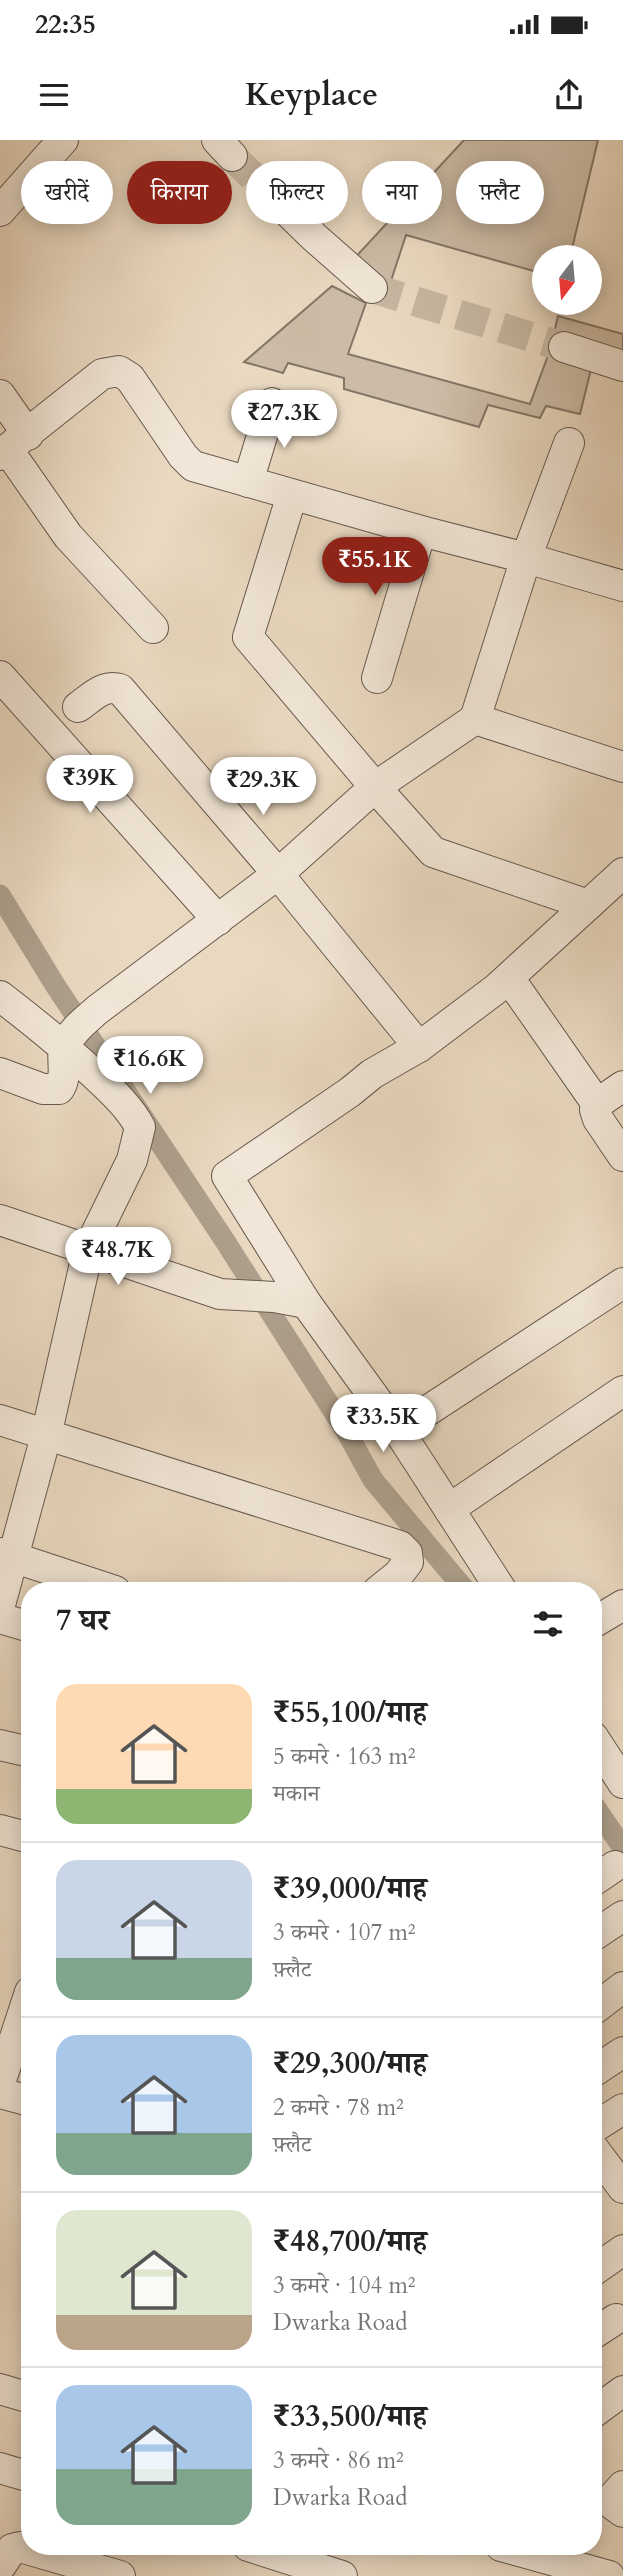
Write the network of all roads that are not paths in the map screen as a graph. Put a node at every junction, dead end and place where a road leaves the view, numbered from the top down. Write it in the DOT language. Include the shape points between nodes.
graph roads {
  1 [pos="63,140"];
  2 [pos="0,211"];
  3 [pos="301,224"];
  4 [pos="372,288"];
  5 [pos="564,347"];
  6 [pos="623,366"];
  7 [pos="0,395"];
  8 [pos="272,403"];
  9 [pos="569,443"];
  10 [pos="12,447"];
  11 [pos="248,482"];
  12 [pos="292,495"];
  13 [pos="421,531"];
  14 [pos="526,558"];
  15 [pos="623,586"];
  16 [pos="153,628"];
  17 [pos="0,676"];
  18 [pos="377,678"];
  19 [pos="78,707"];
  20 [pos="475,719"];
  21 [pos="623,767"];
  22 [pos="375,788"];
  23 [pos="623,873"];
  24 [pos="278,874"];
  25 [pos="588,905"];
  26 [pos="218,920"];
  27 [pos="509,978"];
  28 [pos="0,996"];
  29 [pos="80,1027"];
  30 [pos="419,1047"];
  31 [pos="0,1073"];
  32 [pos="623,1086"];
  33 [pos="597,1104"];
  34 [pos="623,1156"];
  35 [pos="0,1220"];
  36 [pos="88,1250"];
  37 [pos="623,1283"];
  38 [pos="306,1303"];
  39 [pos="623,1391"];
  40 [pos="0,1420"];
  41 [pos="397,1430"];
  42 [pos="46,1436"];
  43 [pos="449,1509"];
  44 [pos="7,1555"];
  45 [pos="88,1582"];
  46 [pos="389,1582"];
  47 [pos="496,1582"];
  48 [pos="0,1605"];
  49 [pos="623,1605"];
  50 [pos="0,1618"];
  51 [pos="602,1618"];
  52 [pos="21,1624"];
  53 [pos="0,1745"];
  54 [pos="21,1750"];
  55 [pos="602,1751"];
  56 [pos="623,1783"];
  57 [pos="0,1830"];
  58 [pos="21,1836"];
  59 [pos="623,1916"];
  60 [pos="602,1930"];
  61 [pos="623,1987"];
  62 [pos="602,2003"];
  63 [pos="21,2019"];
  64 [pos="623,2052"];
  65 [pos="602,2066"];
  66 [pos="0,2083"];
  67 [pos="0,2093"];
  68 [pos="21,2099"];
  69 [pos="623,2109"];
  70 [pos="602,2122"];
  71 [pos="602,2160"];
  72 [pos="623,2188"];
  73 [pos="623,2250"];
  74 [pos="602,2265"];
  75 [pos="0,2389"];
  76 [pos="623,2391"];
  77 [pos="21,2395"];
  78 [pos="602,2406"];
  79 [pos="0,2468"];
  80 [pos="21,2474"];
  81 [pos="623,2486"];
  82 [pos="623,2512"];
  83 [pos="21,2546"];
  84 [pos="50,2555"];
  85 [pos="276,2555"];
  86 [pos="534,2555"];
  87 [pos="0,2567"];
  88 [pos="120,2576"];
  89 [pos="342,2576"];
  90 [pos="609,2576"];
  1 -- 2 [label="street"];
  3 -- 4 [label="street"];
  5 -- 6 [label="street"];
  7 -- 10 [label="street"];
  8 -- 11 [label="street"];
  9 -- 14 [label="street"];
  10 -- 11 [label="street" via="102,373 119,371 130,378 193,466"];
  10 -- 16 [label="street" via="68,536"];
  11 -- 12 [label="street"];
  12 -- 13 [label="street"];
  12 -- 22 [label="street" via="248,637"];
  13 -- 14 [label="street"];
  13 -- 18 [label="street"];
  14 -- 15 [label="street"];
  14 -- 20 [label="street"];
  17 -- 26 [label="street"];
  19 -- 24 [label="street" via="103,689 120,689"];
  20 -- 21 [label="street"];
  20 -- 22 [label="street"];
  22 -- 24 [label="street"];
  22 -- 25 [label="street" via="438,855"];
  23 -- 25 [label="street"];
  24 -- 26 [label="street"];
  24 -- 30 [label="street"];
  25 -- 27 [label="street"];
  26 -- 29 [label="street"];
  27 -- 30 [label="street"];
  27 -- 33 [label="street"];
  28 -- 29 [label="street"];
  29 -- 31 [label="street" via="59,1089"];
  29 -- 36 [label="street" via="109,1088 140,1127 132,1160"];
  30 -- 38 [label="street" via="372,1074 227,1176"];
  32 -- 33 [label="street"];
  33 -- 34 [label="street" via="598,1119"];
  35 -- 36 [label="street"];
  36 -- 38 [label="street" via="220,1294"];
  36 -- 42 [label="street"];
  37 -- 41 [label="street"];
  38 -- 41 [label="street"];
  39 -- 43 [label="street"];
  40 -- 42 [label="street"];
  41 -- 43 [label="street"];
  42 -- 44 [label="street"];
  42 -- 46 [label="street" via="400,1546 408,1562"];
  43 -- 47 [label="street"];
  44 -- 45 [label="street"];
  44 -- 48 [label="street"];
  49 -- 51 [label="street"];
  50 -- 52 [label="street"];
  53 -- 54 [label="street"];
  55 -- 56 [label="street"];
  57 -- 58 [label="street"];
  59 -- 60 [label="street"];
  61 -- 62 [label="street"];
  63 -- 66 [label="street"];
  64 -- 65 [label="street"];
  67 -- 68 [label="street"];
  69 -- 70 [label="street"];
  71 -- 72 [label="street"];
  73 -- 74 [label="street"];
  75 -- 77 [label="street"];
  76 -- 78 [label="street"];
  79 -- 80 [label="street"];
  81 -- 82 [label="street" via="611,2498"];
  83 -- 87 [label="street" via="12,2549"];
  84 -- 88 [label="street"];
  85 -- 89 [label="street"];
  86 -- 90 [label="street"];
}
